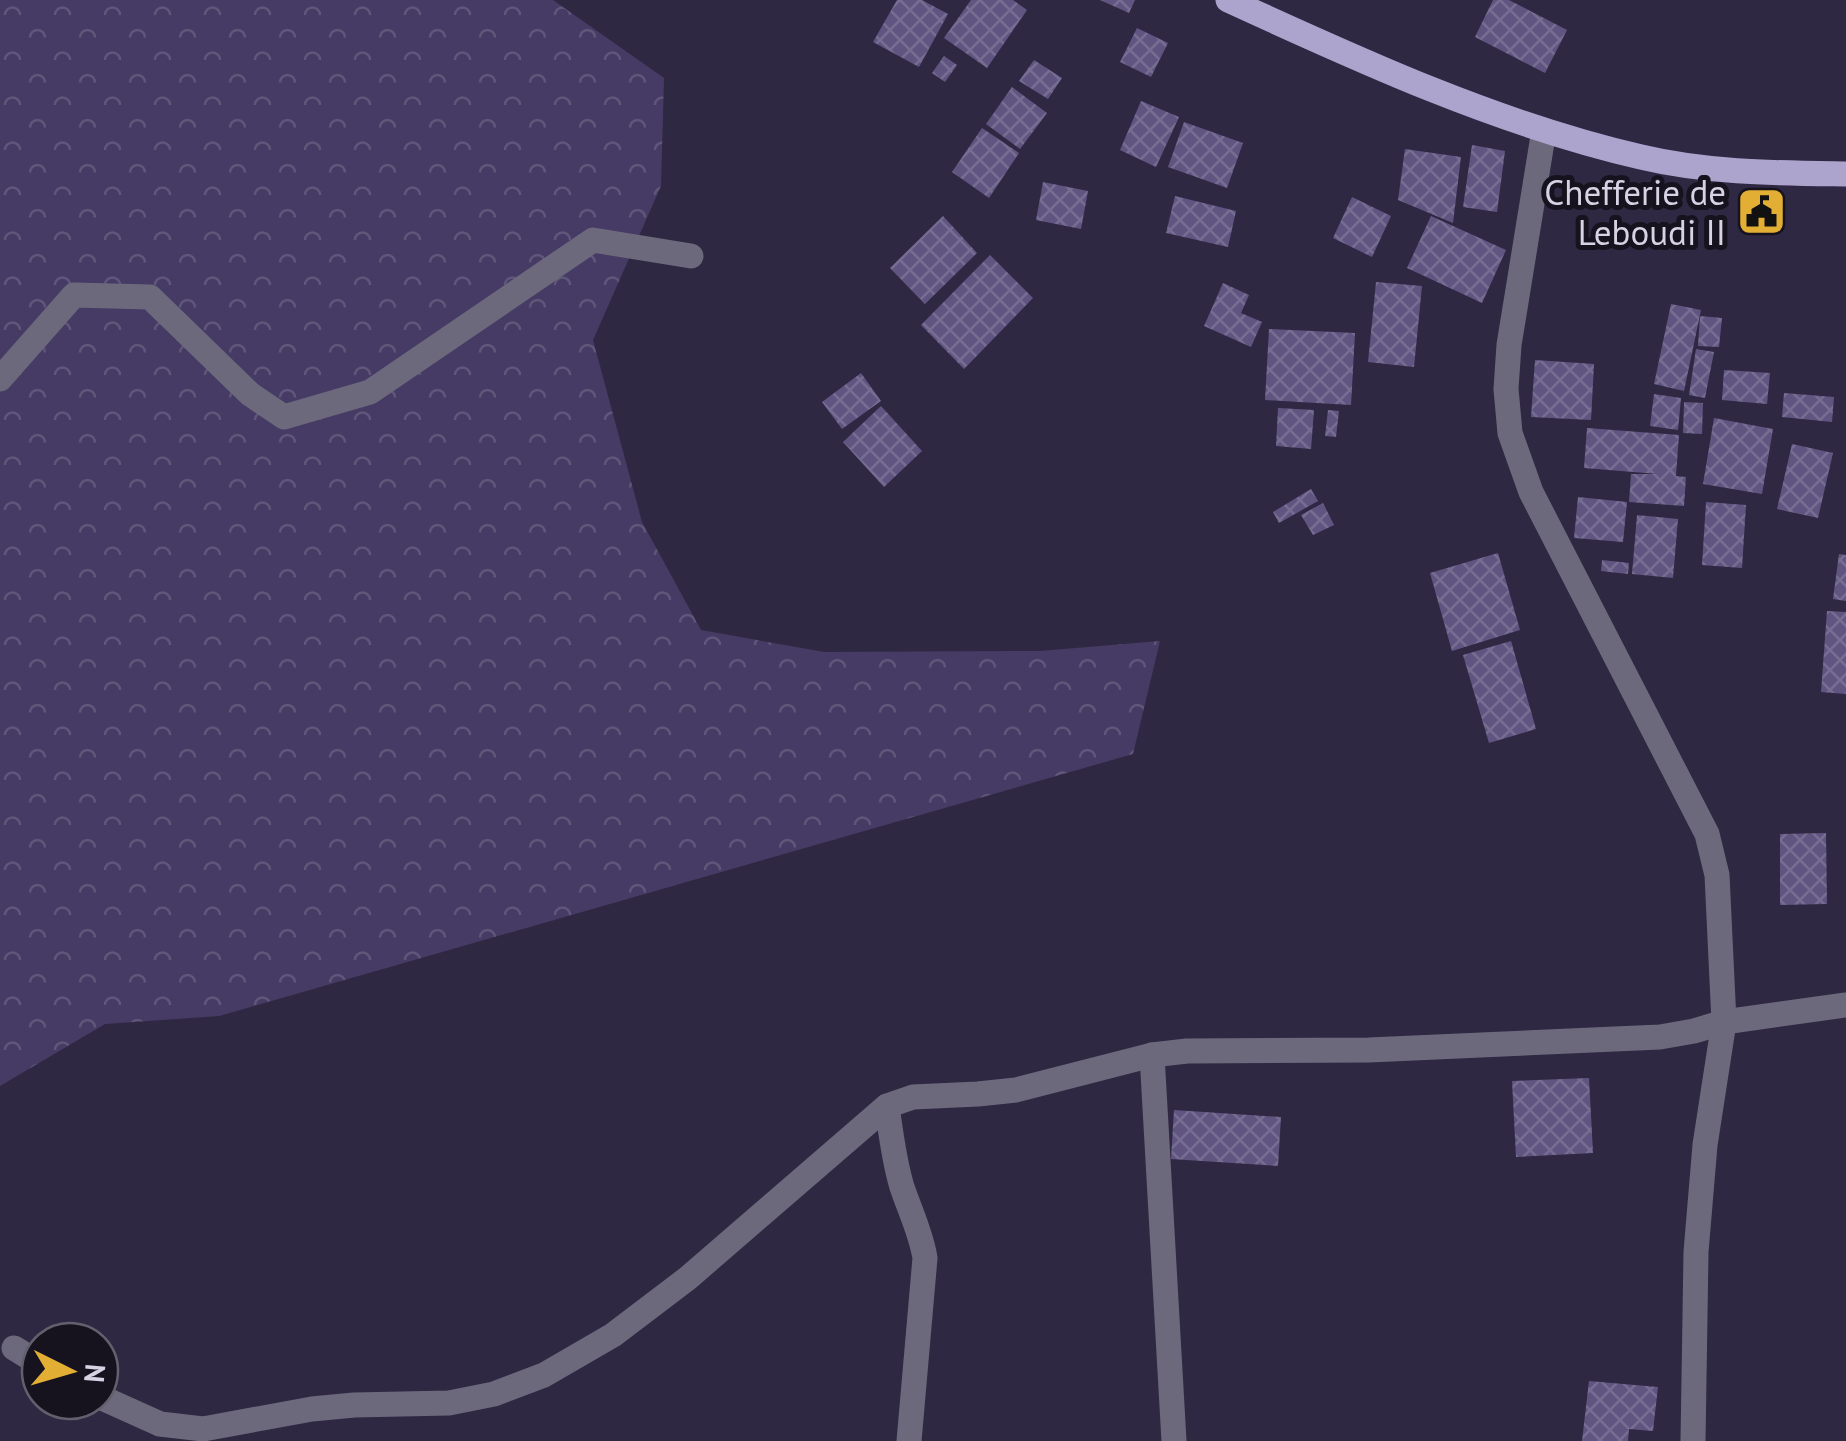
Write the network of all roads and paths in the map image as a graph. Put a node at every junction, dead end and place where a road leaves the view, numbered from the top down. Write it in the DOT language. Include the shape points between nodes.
graph roads {
  1 [pos="1228,0"];
  2 [pos="1544,130"];
  3 [pos="1846,174"];
  4 [pos="691,256"];
  5 [pos="0,379"];
  6 [pos="1846,1006"];
  7 [pos="1724,1022"];
  8 [pos="1152,1055"];
  9 [pos="888,1106"];
  10 [pos="14,1348"];
  11 [pos="20,1352"];
  12 [pos="120,1407"];
  13 [pos="909,1441"];
  14 [pos="1174,1441"];
  15 [pos="1693,1441"];
  1 -- 2 [label="main road" via="1426,87"];
  2 -- 3 [label="main road" via="1642,158 1729,171"];
  2 -- 7 [label="street" via="1509,345 1510,433 1530,492 1707,834 1717,875"];
  4 -- 5 [label="street" via="594,240 370,392 284,417 250,394 150,297 74,296"];
  6 -- 7 [label="street"];
  7 -- 8 [label="street" via="1660,1037"];
  7 -- 15 [label="street" via="1696,1252"];
  8 -- 9 [label="street" via="1016,1090 913,1097"];
  8 -- 14 [label="street"];
  9 -- 12 [label="street" via="613,1335 494,1394 449,1403 312,1409 204,1430 160,1424"];
  9 -- 13 [label="street" via="893,1155 925,1258"];
  10 -- 11 [label="street"];
}
